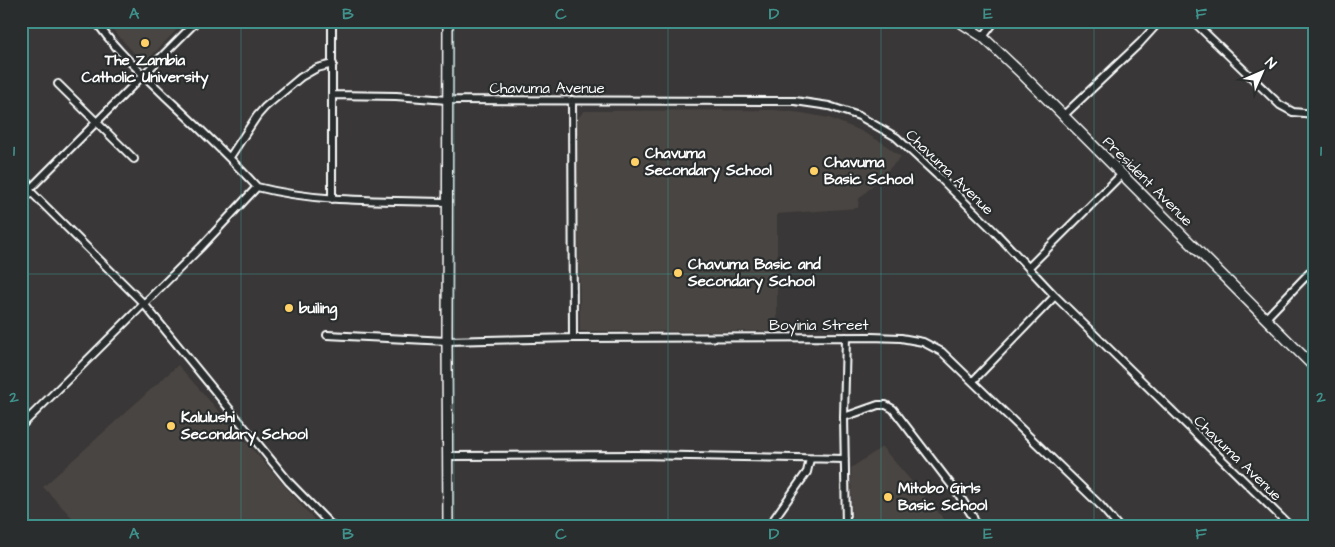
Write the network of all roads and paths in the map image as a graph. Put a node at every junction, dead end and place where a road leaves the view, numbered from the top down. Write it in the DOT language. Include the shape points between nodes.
graph roads {
  1 [pos="96,21"];
  2 [pos="197,21"];
  3 [pos="332,21"];
  4 [pos="448,21"];
  5 [pos="958,21"];
  6 [pos="995,21"];
  7 [pos="1160,21"];
  8 [pos="1193,21"];
  9 [pos="982,37"];
  10 [pos="333,64"];
  11 [pos="143,74"];
  12 [pos="58,84"];
  13 [pos="333,95"];
  14 [pos="448,100"];
  15 [pos="572,100"];
  16 [pos="1314,114"];
  17 [pos="1064,115"];
  18 [pos="96,122"];
  19 [pos="230,157"];
  20 [pos="134,159"];
  21 [pos="1121,174"];
  22 [pos="21,182"];
  23 [pos="257,187"];
  24 [pos="28,190"];
  25 [pos="21,198"];
  26 [pos="332,199"];
  27 [pos="448,202"];
  28 [pos="1029,267"];
  29 [pos="1314,268"];
  30 [pos="1055,296"];
  31 [pos="144,304"];
  32 [pos="1266,318"];
  33 [pos="327,335"];
  34 [pos="846,337"];
  35 [pos="573,338"];
  36 [pos="447,341"];
  37 [pos="1314,367"];
  38 [pos="973,381"];
  39 [pos="844,417"];
  40 [pos="21,426"];
  41 [pos="448,456"];
  42 [pos="810,459"];
  43 [pos="845,459"];
  44 [pos="332,526"];
  45 [pos="448,526"];
  46 [pos="769,526"];
  47 [pos="846,526"];
  48 [pos="976,526"];
  49 [pos="1118,526"];
  50 [pos="1290,526"];
  1 -- 11 [label="street"];
  2 -- 11 [label="street"];
  3 -- 10 [label="street"];
  4 -- 14 [label="street"];
  5 -- 9 [label="street, President Avenue"];
  6 -- 9 [label="street"];
  7 -- 17 [label="street"];
  8 -- 16 [label="street" via="1280,105 1293,112"];
  9 -- 17 [label="street, President Avenue"];
  10 -- 13 [label="street"];
  10 -- 19 [label="street" via="301,77 266,107"];
  11 -- 18 [label="street"];
  11 -- 19 [label="street"];
  12 -- 18 [label="street"];
  13 -- 14 [label="street, Chavuma Avenue"];
  13 -- 26 [label="street"];
  14 -- 15 [label="street, Chavuma Avenue"];
  14 -- 27 [label="street"];
  15 -- 28 [label="street, Chavuma Avenue" via="795,101 829,106 859,116 896,137"];
  15 -- 35 [label="street"];
  17 -- 21 [label="street, President Avenue"];
  18 -- 20 [label="street"];
  18 -- 24 [label="street"];
  19 -- 23 [label="street"];
  21 -- 28 [label="street"];
  21 -- 32 [label="street, President Avenue"];
  22 -- 24 [label="street"];
  23 -- 26 [label="street" via="284,194"];
  23 -- 31 [label="street"];
  24 -- 25 [label="street"];
  24 -- 31 [label="street"];
  26 -- 27 [label="street"];
  27 -- 36 [label="street"];
  28 -- 30 [label="street, Chavuma Avenue"];
  29 -- 32 [label="street"];
  30 -- 38 [label="street"];
  30 -- 50 [label="street, Chavuma Avenue"];
  31 -- 40 [label="street"];
  31 -- 44 [label="street" via="289,482"];
  32 -- 37 [label="street, President Avenue"];
  33 -- 36 [label="street, Boyinia Street"];
  34 -- 35 [label="street, Boyinia Street"];
  34 -- 38 [label="street, Boyinia Street" via="901,338 923,342 942,352"];
  34 -- 39 [label="street"];
  35 -- 36 [label="street, Boyinia Street"];
  36 -- 41 [label="street"];
  38 -- 49 [label="street, Boyinia Street"];
  39 -- 43 [label="street"];
  39 -- 48 [label="street" via="878,405 893,409 959,495"];
  41 -- 42 [label="street" via="637,455"];
  41 -- 45 [label="street"];
  42 -- 43 [label="street"];
  42 -- 46 [label="street" via="807,472"];
  43 -- 47 [label="street"];
}
